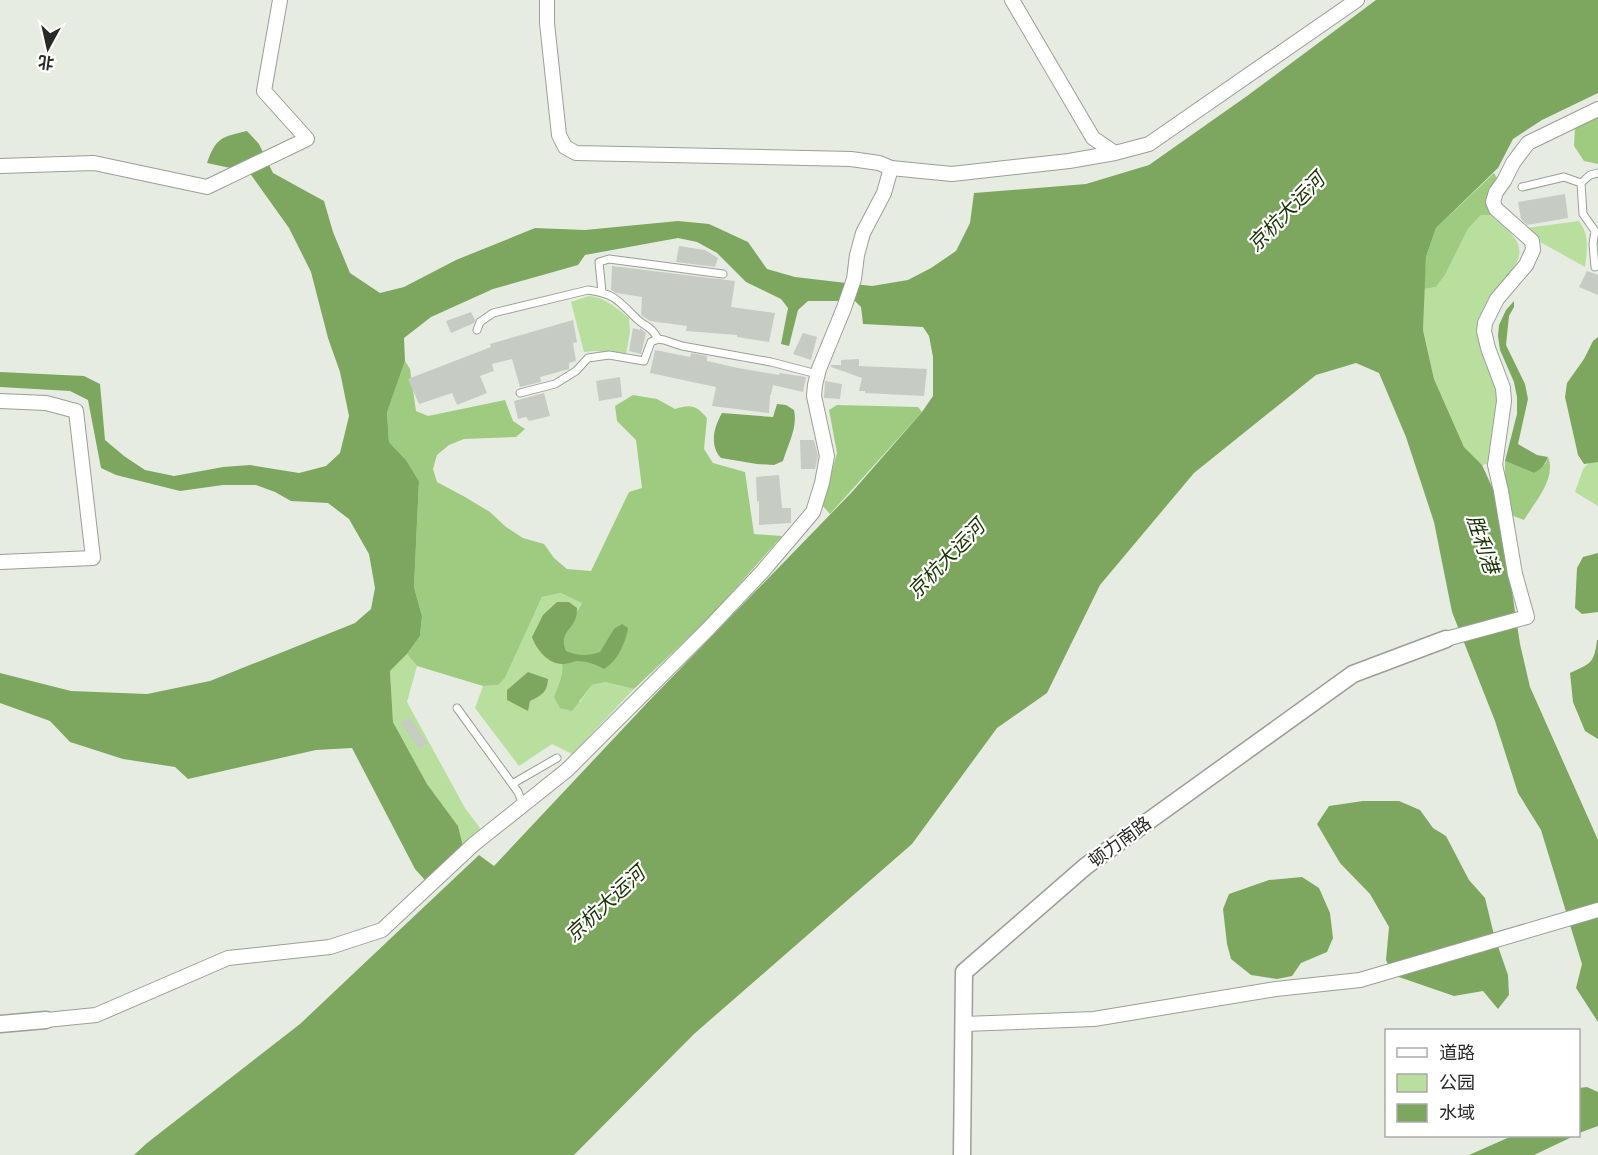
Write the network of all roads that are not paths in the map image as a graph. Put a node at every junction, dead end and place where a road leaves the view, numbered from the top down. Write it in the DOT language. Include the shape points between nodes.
graph roads {
  1 [pos="280,0"];
  2 [pos="548,0"];
  3 [pos="1012,0"];
  4 [pos="1357,0"];
  5 [pos="1598,109"];
  6 [pos="1115,153"];
  7 [pos="0,166"];
  8 [pos="891,168"];
  9 [pos="1598,173"];
  10 [pos="1581,183"];
  11 [pos="1522,187"];
  12 [pos="1595,267"];
  13 [pos="723,273"];
  14 [pos="602,292"];
  15 [pos="477,330"];
  16 [pos="658,339"];
  17 [pos="817,374"];
  18 [pos="520,393"];
  19 [pos="0,401"];
  20 [pos="0,562"];
  21 [pos="1446,639"];
  22 [pos="457,708"];
  23 [pos="557,758"];
  24 [pos="512,783"];
  25 [pos="523,805"];
  26 [pos="1598,910"];
  27 [pos="46,1020"];
  28 [pos="0,1024"];
  29 [pos="963,1024"];
  30 [pos="962,1155"];
  1 -- 7 [label="street" via="264,92 308,140 207,187 94,163"];
  2 -- 8 [label="street" via="559,135 565,147 576,153 851,159"];
  3 -- 6 [label="street" via="1093,138"];
  4 -- 6 [label="street" via="1149,144"];
  5 -- 21 [label="street" via="1528,143 1493,202 1532,241 1533,250 1526,265 1497,299 1484,331 1503,387 1495,465 1527,617"];
  6 -- 8 [label="street" via="952,174"];
  8 -- 17 [label="street" via="884,193 863,233 854,279"];
  9 -- 10 [label="lane"];
  10 -- 11 [label="lane" via="1564,177"];
  10 -- 12 [label="lane" via="1583,214 1595,231"];
  13 -- 14 [label="lane" via="609,259 599,262"];
  14 -- 15 [label="lane" via="588,290 493,313 480,322"];
  14 -- 16 [label="lane" via="625,306"];
  16 -- 17 [label="lane"];
  16 -- 18 [label="lane" via="651,342 644,361 609,355 588,358 555,384"];
  17 -- 25 [label="street" via="814,396 827,456 813,512 709,628 567,770"];
  19 -- 20 [label="street" via="46,403 76,411 93,558"];
  21 -- 29 [label="street, 顿力南路" via="1353,674 1086,866 964,972"];
  22 -- 24 [label="lane"];
  23 -- 24 [label="lane"];
  24 -- 25 [label="lane"];
  25 -- 27 [label="street" via="474,844 382,930 330,947 228,958 96,1015"];
  26 -- 29 [label="street" via="1360,980 1276,989 1094,1019"];
  27 -- 28 [label="street"];
  29 -- 30 [label="street, 顿力南路"];
}
